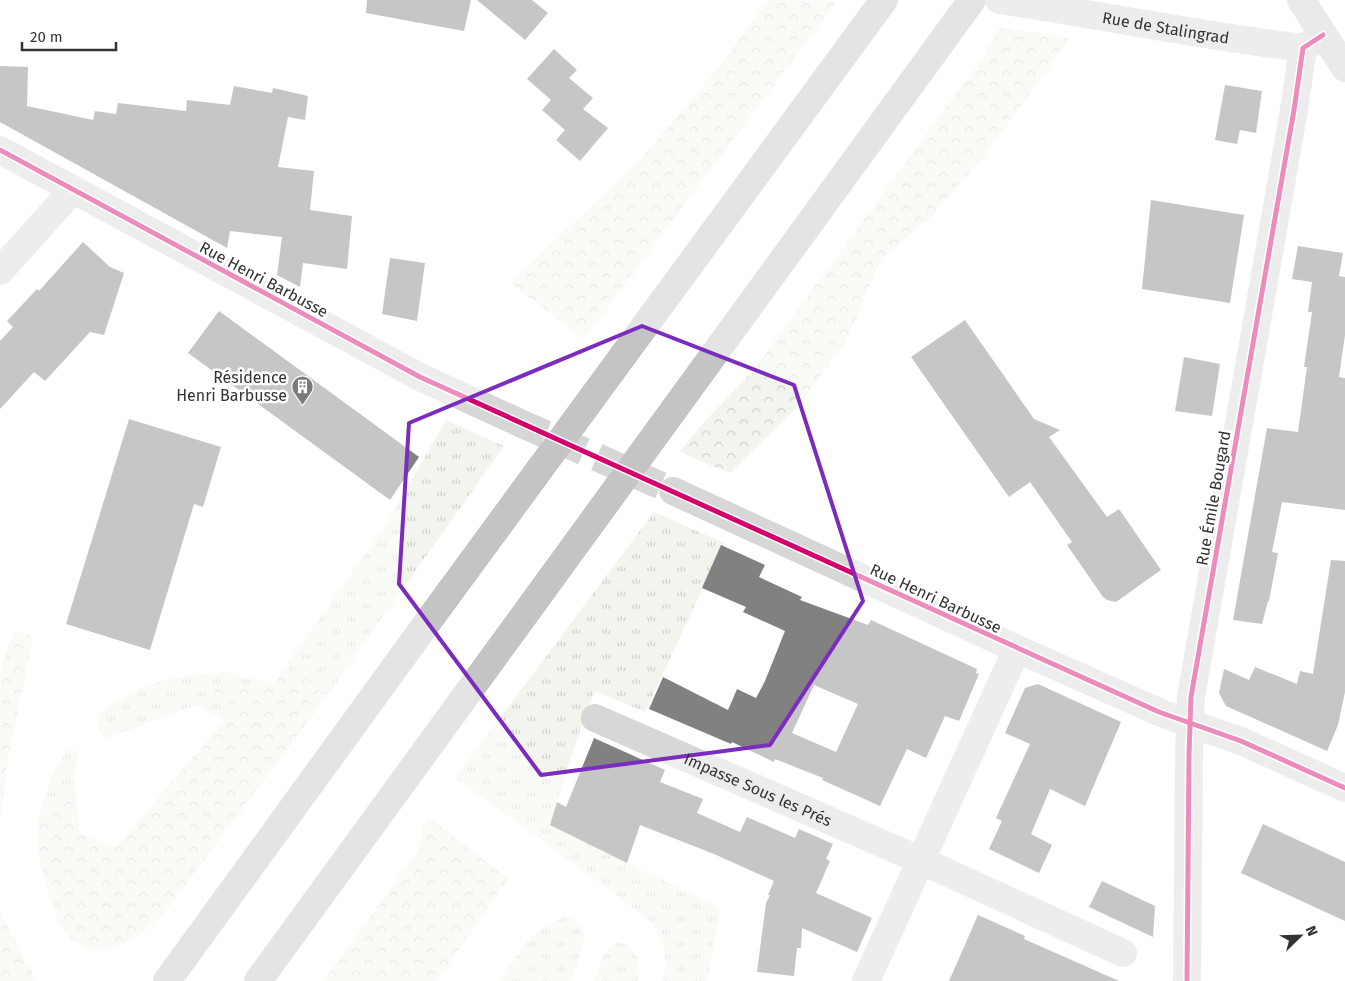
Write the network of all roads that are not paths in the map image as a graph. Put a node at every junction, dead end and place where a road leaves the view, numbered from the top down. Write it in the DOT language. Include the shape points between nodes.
graph roads {
  1 [pos="884,0"];
  2 [pos="972,0"];
  3 [pos="999,0"];
  4 [pos="1301,0"];
  5 [pos="1313,42"];
  6 [pos="1345,68"];
  7 [pos="0,150"];
  8 [pos="73,190"];
  9 [pos="0,271"];
  10 [pos="520,423"];
  11 [pos="673,491"];
  12 [pos="1017,649"];
  13 [pos="595,718"];
  14 [pos="1190,724"];
  15 [pos="1345,788"];
  16 [pos="920,860"];
  17 [pos="1123,953"];
  18 [pos="167,981"];
  19 [pos="258,981"];
  20 [pos="866,981"];
  21 [pos="1187,981"];
  1 -- 18 [label="highway"];
  2 -- 19 [label="highway"];
  3 -- 5 [label="street, Rue de Stalingrad" via="1251,42"];
  4 -- 5 [label="main road"];
  5 -- 6 [label="main road"];
  5 -- 14 [label="street, Rue Émile Bougard" via="1294,110 1191,697"];
  7 -- 8 [label="street, Rue Henri Barbusse"];
  8 -- 9 [label="street"];
  8 -- 10 [label="street, Rue Henri Barbusse" via="420,377"];
  11 -- 12 [label="street, Rue Henri Barbusse"];
  12 -- 14 [label="street, Rue Henri Barbusse"];
  12 -- 16 [label="street"];
  13 -- 16 [label="street, Impasse Sous les Prés"];
  14 -- 15 [label="street, Rue Henri Barbusse" via="1241,741"];
  14 -- 21 [label="street, Rue Émile Bougard"];
  16 -- 17 [label="street, Impasse Sous les Prés"];
  16 -- 20 [label="street"];
}
